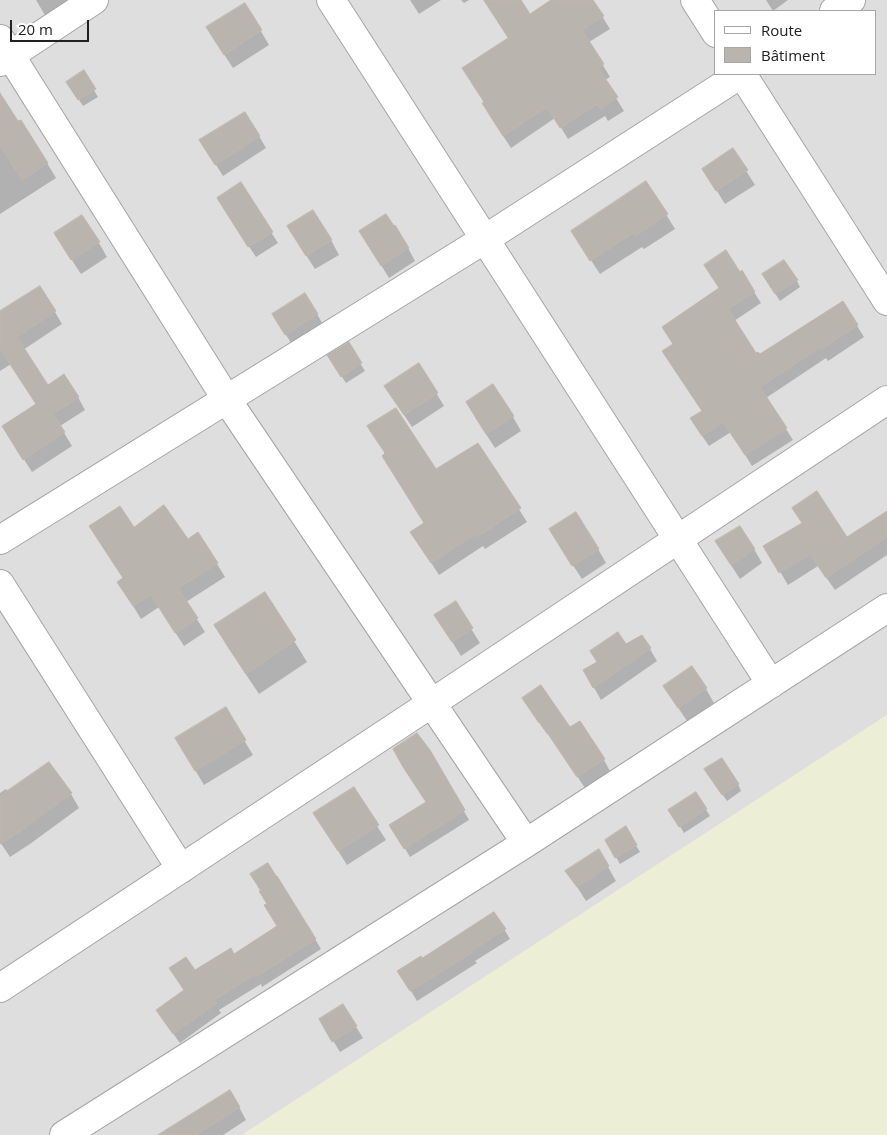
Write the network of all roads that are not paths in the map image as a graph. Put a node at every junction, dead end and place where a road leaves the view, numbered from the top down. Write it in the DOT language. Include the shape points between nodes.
graph roads {
  1 [pos="94,0"];
  2 [pos="330,0"];
  3 [pos="695,0"];
  4 [pos="851,0"];
  5 [pos="836,10"];
  6 [pos="714,30"];
  7 [pos="4,52"];
  8 [pos="739,75"];
  9 [pos="742,75"];
  10 [pos="484,239"];
  11 [pos="887,301"];
  12 [pos="227,400"];
  13 [pos="887,400"];
  14 [pos="678,539"];
  15 [pos="0,540"];
  16 [pos="0,584"];
  17 [pos="887,608"];
  18 [pos="771,684"];
  19 [pos="432,703"];
  20 [pos="526,843"];
  21 [pos="181,869"];
  22 [pos="0,988"];
  23 [pos="64,1135"];
  1 -- 7 [label="street"];
  2 -- 10 [label="street"];
  3 -- 6 [label="street"];
  4 -- 5 [label="street"];
  7 -- 12 [label="street"];
  8 -- 10 [label="street"];
  9 -- 11 [label="street"];
  10 -- 12 [label="street"];
  10 -- 14 [label="street"];
  12 -- 15 [label="street"];
  12 -- 19 [label="street"];
  13 -- 14 [label="street"];
  14 -- 18 [label="street"];
  14 -- 19 [label="street"];
  16 -- 21 [label="street"];
  17 -- 18 [label="street"];
  18 -- 20 [label="street"];
  19 -- 20 [label="street"];
  19 -- 21 [label="street"];
  20 -- 23 [label="street"];
  21 -- 22 [label="street"];
}
